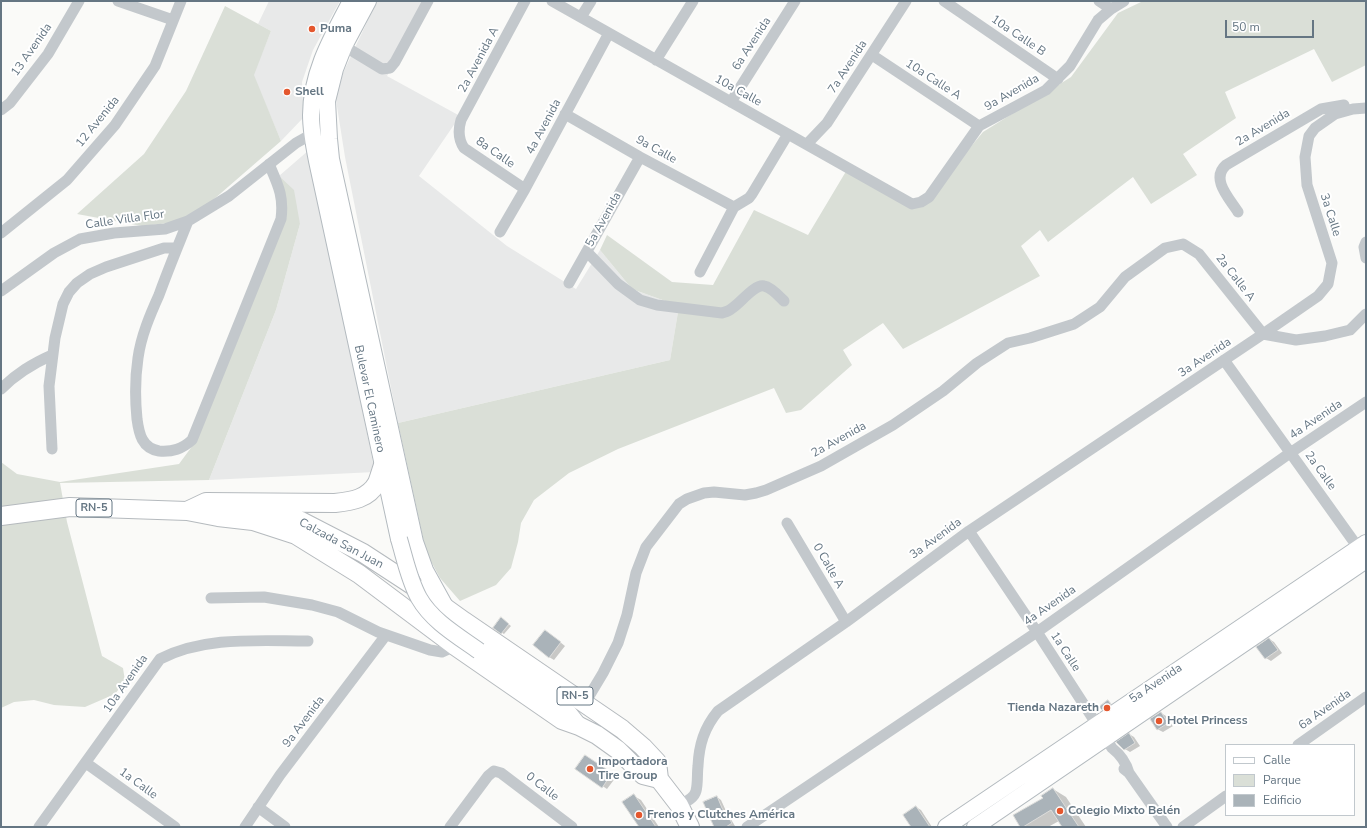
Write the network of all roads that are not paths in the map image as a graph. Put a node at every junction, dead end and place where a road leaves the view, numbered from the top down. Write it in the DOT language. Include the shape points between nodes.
graph roads {
  1 [pos="79,1"];
  2 [pos="118,1"];
  3 [pos="181,1"];
  4 [pos="351,1"];
  5 [pos="368,1"];
  6 [pos="428,1"];
  7 [pos="525,1"];
  8 [pos="552,1"];
  9 [pos="591,1"];
  10 [pos="693,1"];
  11 [pos="795,1"];
  12 [pos="906,1"];
  13 [pos="944,1"];
  14 [pos="1099,1"];
  15 [pos="1124,1"];
  16 [pos="1111,8"];
  17 [pos="581,17"];
  18 [pos="173,20"];
  19 [pos="609,33"];
  20 [pos="344,46"];
  21 [pos="872,55"];
  22 [pos="656,60"];
  23 [pos="1058,79"];
  24 [pos="731,102"];
  25 [pos="1366,108"];
  26 [pos="1,110"];
  27 [pos="565,114"];
  28 [pos="979,126"];
  29 [pos="328,128"];
  30 [pos="459,132"];
  31 [pos="312,134"];
  32 [pos="788,134"];
  33 [pos="807,144"];
  34 [pos="640,157"];
  35 [pos="269,164"];
  36 [pos="525,189"];
  37 [pos="912,204"];
  38 [pos="734,207"];
  39 [pos="1238,212"];
  40 [pos="188,221"];
  41 [pos="500,232"];
  42 [pos="1,233"];
  43 [pos="1366,242"];
  44 [pos="1183,244"];
  45 [pos="177,248"];
  46 [pos="587,252"];
  47 [pos="1366,258"];
  48 [pos="700,272"];
  49 [pos="569,283"];
  50 [pos="1,291"];
  51 [pos="784,301"];
  52 [pos="1366,314"];
  53 [pos="1263,334"];
  54 [pos="52,355"];
  55 [pos="1224,360"];
  56 [pos="1,389"];
  57 [pos="1366,402"];
  58 [pos="52,450"];
  59 [pos="1290,453"];
  60 [pos="382,465"];
  61 [pos="187,511"];
  62 [pos="1,516"];
  63 [pos="787,523"];
  64 [pos="969,531"];
  65 [pos="1364,552"];
  66 [pos="211,598"];
  67 [pos="446,608"];
  68 [pos="846,622"];
  69 [pos="468,624"];
  70 [pos="1037,632"];
  71 [pos="386,635"];
  72 [pos="308,641"];
  73 [pos="451,644"];
  74 [pos="1366,697"];
  75 [pos="585,702"];
  76 [pos="1096,724"];
  77 [pos="579,726"];
  78 [pos="1109,743"];
  79 [pos="1299,744"];
  80 [pos="86,763"];
  81 [pos="659,780"];
  82 [pos="1225,797"];
  83 [pos="679,805"];
  84 [pos="258,807"];
  85 [pos="39,827"];
  86 [pos="175,827"];
  87 [pos="244,827"];
  88 [pos="285,827"];
  89 [pos="450,827"];
  90 [pos="572,827"];
  91 [pos="690,827"];
  92 [pos="746,827"];
  93 [pos="946,827"];
  94 [pos="975,827"];
  95 [pos="1167,827"];
  96 [pos="1183,827"];
  1 -- 26 [label="street, 13 Avenida" via="48,54 10,103"];
  2 -- 18 [label="street"];
  3 -- 18 [label="street, 12 Avenida"];
  4 -- 31 [label="main road, Bulevar El Caminero" via="320,65 312,100"];
  5 -- 20 [label="main road, Bulevar El Caminero"];
  6 -- 20 [label="street" via="390,68 382,69"];
  7 -- 30 [label="street, 2a Avenida A" via="461,120"];
  8 -- 17 [label="street, 10a Calle"];
  9 -- 17 [label="street"];
  10 -- 22 [label="street"];
  11 -- 24 [label="street, 6a Avenida"];
  12 -- 21 [label="street, 7a Avenida"];
  13 -- 23 [label="street, 10a Calle B"];
  14 -- 16 [label="street"];
  15 -- 16 [label="street, 9a Avenida"];
  16 -- 23 [label="street, 9a Avenida" via="1098,20 1070,66"];
  17 -- 19 [label="street, 10a Calle"];
  18 -- 42 [label="street, 12 Avenida" via="155,66 115,125 67,180"];
  19 -- 22 [label="street, 10a Calle"];
  19 -- 27 [label="street, 4a Avenida"];
  20 -- 29 [label="main road, Bulevar El Caminero" via="327,101"];
  21 -- 28 [label="street, 10a Calle A"];
  21 -- 33 [label="street, 7a Avenida" via="827,123"];
  22 -- 24 [label="street, 10a Calle"];
  23 -- 28 [label="street, 9a Avenida" via="1046,90"];
  24 -- 32 [label="street, 10a Calle"];
  25 -- 39 [label="street, 2a Avenida" via="1357,104 1321,109 1222,168 1219,179"];
  25 -- 53 [label="street, 3a Calle" via="1335,114 1315,128 1309,136 1305,157 1307,185 1332,263 1328,284 1318,296"];
  27 -- 34 [label="street, 9a Calle"];
  27 -- 36 [label="street, 4a Avenida"];
  28 -- 37 [label="street, 9a Avenida" via="929,197"];
  29 -- 31 [label="main road"];
  29 -- 67 [label="main road, Bulevar El Caminero" via="332,159 415,542 425,570"];
  30 -- 36 [label="street, 8a Calle" via="460,143 464,148"];
  31 -- 35 [label="street, Calle Villa Flor"];
  31 -- 60 [label="main road, Bulevar El Caminero"];
  32 -- 33 [label="street, 10a Calle"];
  32 -- 38 [label="street" via="752,194"];
  33 -- 37 [label="street, 10a Calle"];
  34 -- 38 [label="street, 9a Calle"];
  34 -- 46 [label="street, 5a Avenida"];
  35 -- 40 [label="street, Calle Villa Flor" via="229,196"];
  35 -- 45 [label="street" via="282,195 281,219 192,440 176,450 158,450 149,448 139,430 136,376 144,333"];
  36 -- 41 [label="street, 4a Avenida"];
  38 -- 48 [label="street"];
  40 -- 45 [label="street"];
  40 -- 50 [label="street, Calle Villa Flor" via="165,229 80,239 54,253"];
  43 -- 47 [label="street"];
  44 -- 53 [label="street, 2a Calle A" via="1199,254"];
  44 -- 75 [label="street, 2a Avenida" via="1165,248 1125,278 1100,307 1074,324 1008,343 893,425 821,466 756,493 704,493 679,504 646,547 636,573 618,643"];
  45 -- 54 [label="street" via="164,248 106,267 77,283 63,304"];
  46 -- 49 [label="street, 5a Avenida"];
  46 -- 51 [label="street" via="628,292 640,300 657,305 722,313 732,309 755,288 763,285"];
  52 -- 53 [label="street" via="1350,330 1325,336 1296,340"];
  53 -- 55 [label="street, 3a Avenida"];
  54 -- 56 [label="street" via="32,364"];
  54 -- 58 [label="street" via="49,386"];
  55 -- 59 [label="street, 2a Calle"];
  55 -- 64 [label="street, 3a Avenida"];
  57 -- 59 [label="street, 4a Avenida"];
  59 -- 65 [label="street, 2a Calle"];
  59 -- 70 [label="street, 4a Avenida"];
  60 -- 61 [label="main road" via="377,483 363,498 336,503 206,502"];
  60 -- 77 [label="main road, Bulevar El Caminero, bridge" via="399,539 419,598 444,626 556,703 568,712"];
  61 -- 62 [label="main road, RN-5" via="70,507"];
  61 -- 67 [label="main road, Calzada San Juan / RN-5" via="219,507 266,511 302,521 363,553"];
  61 -- 73 [label="main road, Calzada San Juan / RN-5" via="253,520 296,535 359,574"];
  63 -- 68 [label="street, 0 Calle A"];
  64 -- 68 [label="street, 3a Avenida"];
  64 -- 70 [label="street, 1a Calle"];
  65 -- 76 [label="main road, 5a Avenida"];
  65 -- 78 [label="main road, 5a Avenida"];
  66 -- 71 [label="street" via="264,598 312,605 338,612"];
  67 -- 69 [label="main road, Calzada San Juan / RN-5"];
  68 -- 83 [label="street, 3a Avenida" via="718,711 701,740 696,792"];
  69 -- 73 [label="main road"];
  69 -- 75 [label="main road, Calzada San Juan / RN-5"];
  70 -- 76 [label="street, 1a Calle"];
  70 -- 92 [label="street, 4a Avenida"];
  71 -- 73 [label="street" via="435,652 442,652"];
  71 -- 84 [label="street, 9a Avenida"];
  72 -- 80 [label="street, 10a Avenida" via="216,643 193,646 160,659"];
  73 -- 77 [label="main road, Calzada San Juan / RN-5" via="562,720"];
  74 -- 79 [label="street, 6a Avenida"];
  75 -- 81 [label="main road, Calzada San Juan / RN-5" via="643,747 657,762"];
  76 -- 78 [label="street, 1a Calle"];
  76 -- 93 [label="main road, 5a Avenida"];
  77 -- 81 [label="main road, Calzada San Juan / RN-5" via="618,750 643,775"];
  78 -- 94 [label="main road, 5a Avenida"];
  78 -- 95 [label="street, 1a Calle" via="1115,759 1130,773"];
  80 -- 85 [label="street, 10a Avenida"];
  80 -- 86 [label="street, 1a Calle"];
  81 -- 83 [label="main road, Calzada San Juan / RN-5"];
  82 -- 96 [label="street"];
  83 -- 91 [label="main road, Calzada San Juan / RN-5"];
  84 -- 87 [label="street, 9a Avenida"];
  84 -- 88 [label="street"];
  89 -- 90 [label="street, 0 Calle" via="494,771 501,773"];
}
